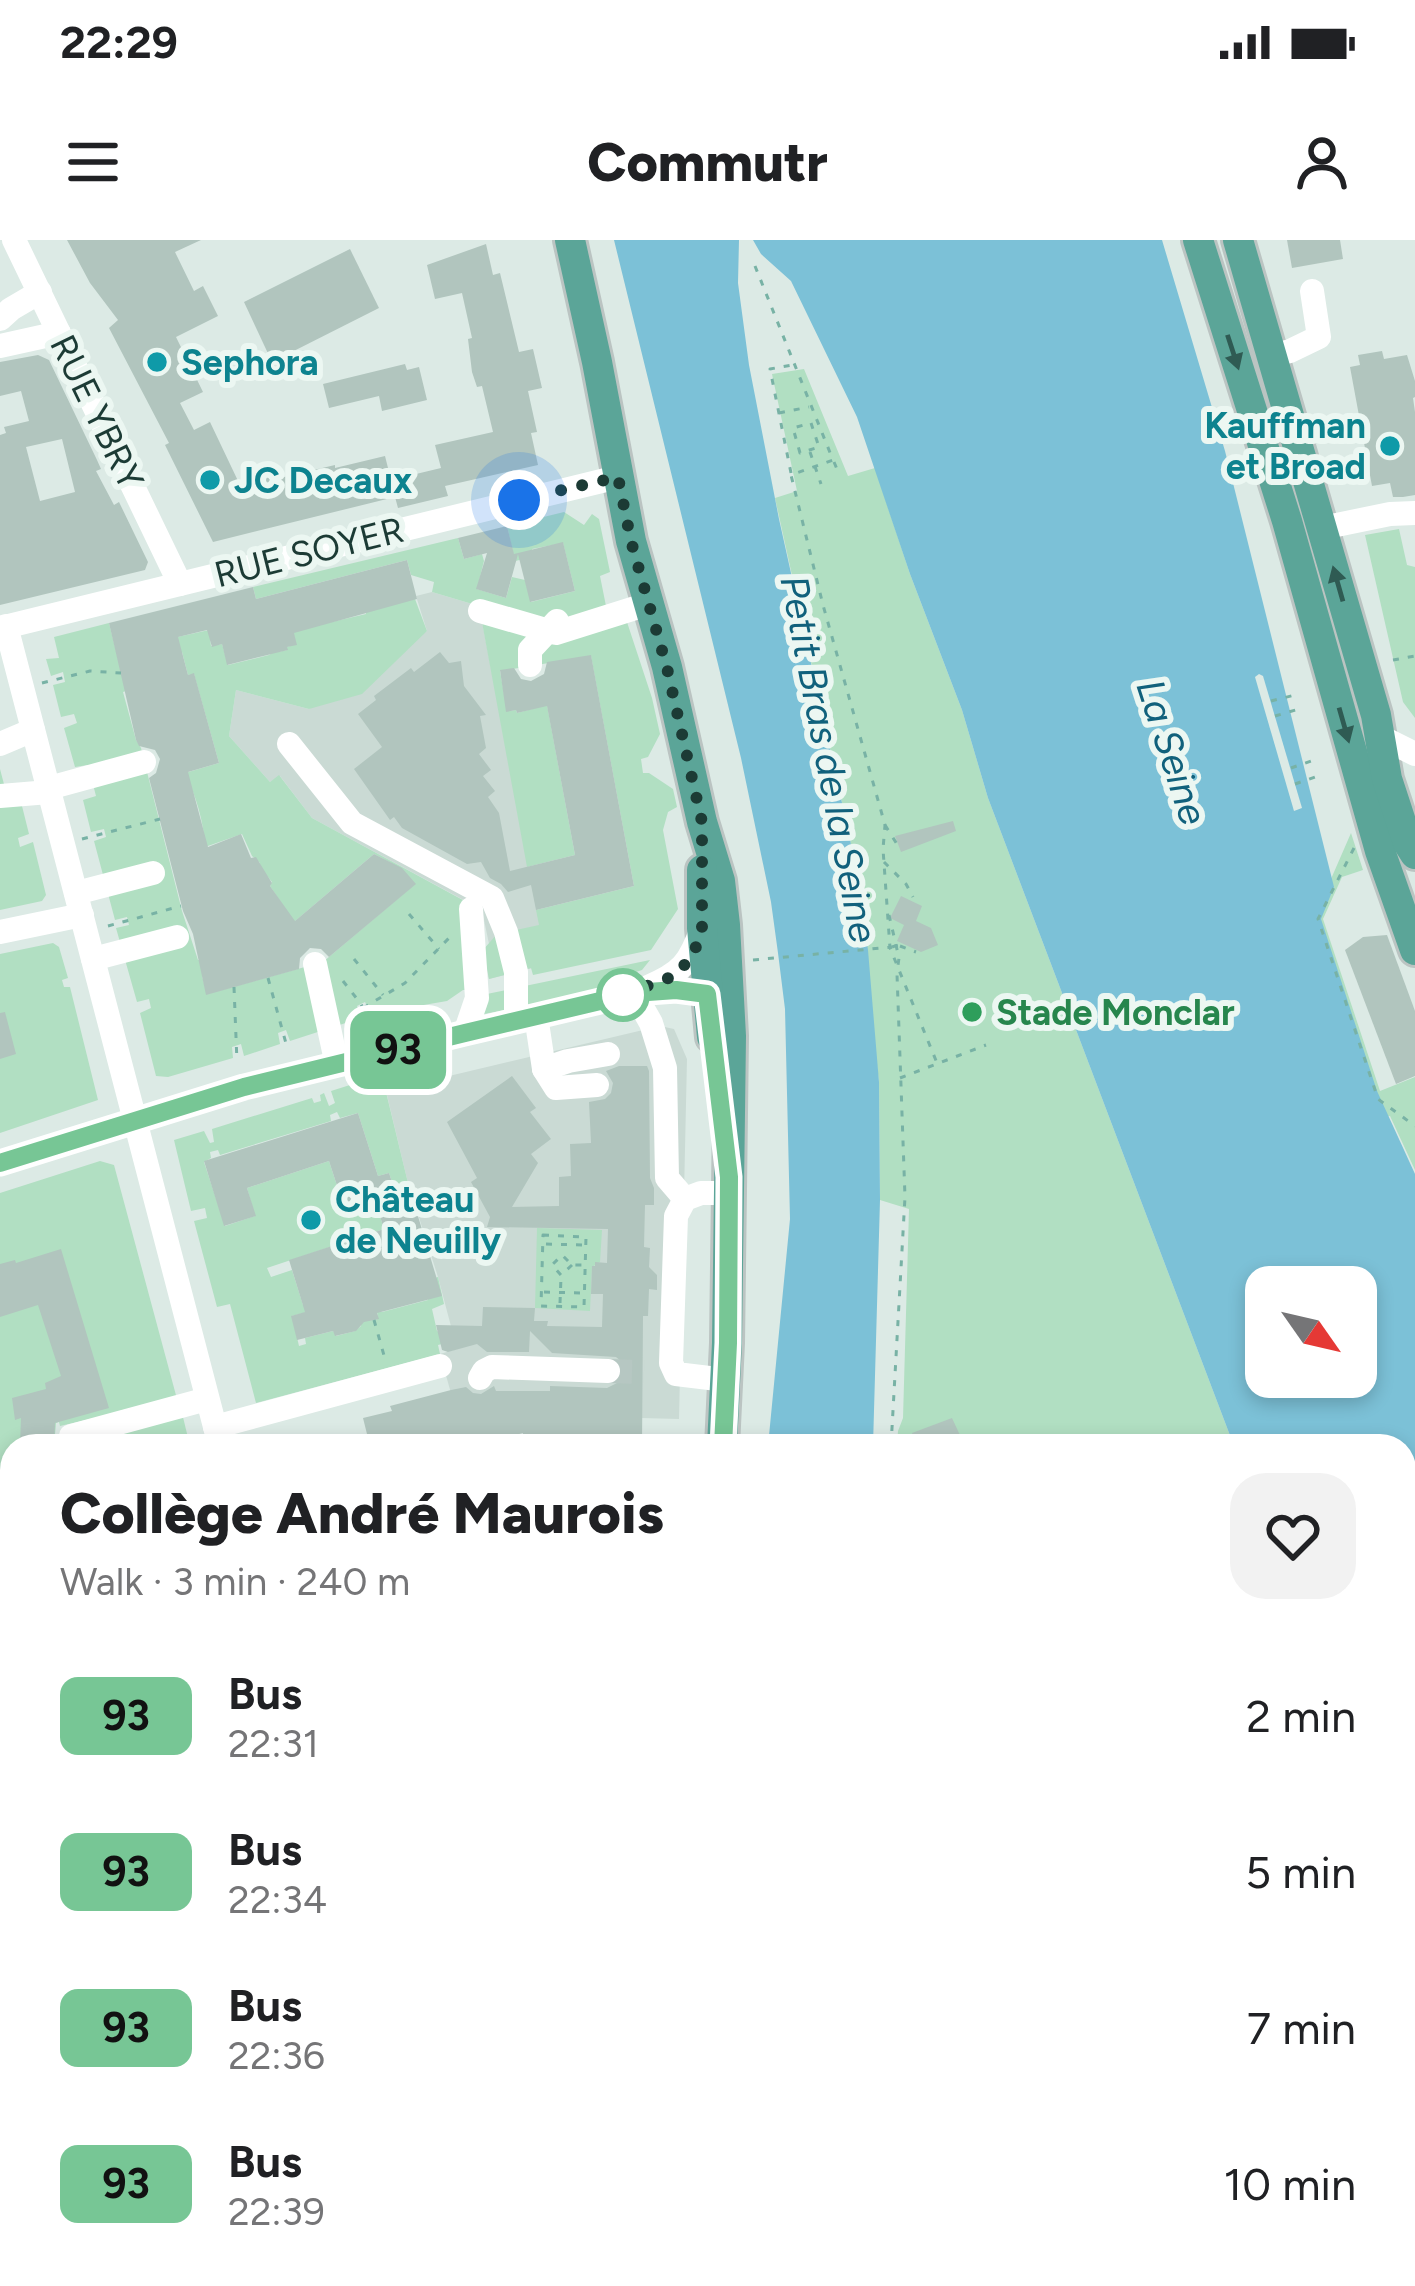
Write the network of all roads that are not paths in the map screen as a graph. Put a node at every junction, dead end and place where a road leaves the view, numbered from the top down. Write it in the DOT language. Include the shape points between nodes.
graph roads {
  1 [pos="14,240"];
  2 [pos="569,240"];
  3 [pos="1198,240"];
  4 [pos="1238,240"];
  5 [pos="1312,291"];
  6 [pos="40,292"];
  7 [pos="0,319"];
  8 [pos="59,333"];
  9 [pos="0,346"];
  10 [pos="1271,356"];
  11 [pos="618,477"];
  12 [pos="1415,513"];
  13 [pos="1322,528"];
  14 [pos="181,584"];
  15 [pos="646,597"];
  16 [pos="480,611"];
  17 [pos="3,627"];
  18 [pos="546,631"];
  19 [pos="530,665"];
  20 [pos="11,691"];
  21 [pos="33,730"];
  22 [pos="1381,737"];
  23 [pos="0,744"];
  24 [pos="289,744"];
  25 [pos="1415,754"];
  26 [pos="136,769"];
  27 [pos="50,793"];
  28 [pos="0,796"];
  29 [pos="1408,810"];
  30 [pos="702,822"];
  31 [pos="1368,849"];
  32 [pos="1415,854"];
  33 [pos="153,873"];
  34 [pos="471,909"];
  35 [pos="86,912"];
  36 [pos="702,928"];
  37 [pos="0,932"];
  38 [pos="177,937"];
  39 [pos="1415,950"];
  40 [pos="93,959"];
  41 [pos="327,969"];
  42 [pos="674,976"];
  43 [pos="706,986"];
  44 [pos="634,993"];
  45 [pos="526,1019"];
  46 [pos="729,1021"];
  47 [pos="465,1033"];
  48 [pos="608,1054"];
  49 [pos="337,1064"];
  50 [pos="544,1070"];
  51 [pos="597,1085"];
  52 [pos="136,1120"];
  53 [pos="0,1163"];
  54 [pos="729,1185"];
  55 [pos="681,1208"];
  56 [pos="440,1366"];
  57 [pos="608,1371"];
  58 [pos="644,1372"];
  59 [pos="674,1372"];
  60 [pos="480,1378"];
  61 [pos="726,1380"];
  62 [pos="207,1399"];
  63 [pos="78,1434"];
  64 [pos="216,1434"];
  65 [pos="223,1434"];
  66 [pos="723,1434"];
  1 -- 6 [label="street, RUE YBRY"];
  2 -- 11 [label="main road"];
  3 -- 31 [label="main road, one-way" via="1287,521"];
  4 -- 10 [label="main road"];
  5 -- 10 [label="street" via="1319,338"];
  6 -- 7 [label="street"];
  6 -- 8 [label="street, RUE YBRY"];
  8 -- 9 [label="street"];
  8 -- 14 [label="street, RUE YBRY"];
  10 -- 13 [label="main road"];
  11 -- 14 [label="street, RUE SOYER"];
  11 -- 15 [label="main road"];
  12 -- 13 [label="street"];
  22 -- 13 [label="main road, one-way"];
  14 -- 17 [label="street, RUE SOYER"];
  15 -- 18 [label="street"];
  15 -- 30 [label="main road"];
  16 -- 18 [label="street"];
  17 -- 20 [label="street"];
  18 -- 19 [label="street" via="530,650"];
  20 -- 21 [label="street"];
  21 -- 23 [label="street"];
  21 -- 27 [label="street"];
  22 -- 25 [label="street"];
  22 -- 29 [label="main road" via="1382,758"];
  24 -- 45 [label="street" via="352,824 491,898"];
  26 -- 27 [label="street"];
  27 -- 28 [label="street"];
  27 -- 35 [label="street"];
  29 -- 31 [label="street"];
  29 -- 32 [label="main road"];
  30 -- 36 [label="main road"];
  30 -- 46 [label="main road" via="720,881"];
  31 -- 39 [label="main road"];
  33 -- 35 [label="street"];
  34 -- 47 [label="street" via="477,998"];
  35 -- 37 [label="street"];
  35 -- 40 [label="street"];
  36 -- 42 [label="street" via="693,956"];
  36 -- 43 [label="main road"];
  38 -- 40 [label="street"];
  40 -- 52 [label="street"];
  41 -- 49 [label="street"];
  42 -- 43 [label="street"];
  42 -- 44 [label="street"];
  43 -- 44 [label="street"];
  43 -- 46 [label="street" via="718,989"];
  43 -- 54 [label="main road"];
  44 -- 45 [label="street"];
  44 -- 55 [label="street" via="665,1068 667,1178"];
  45 -- 47 [label="street"];
  45 -- 50 [label="street"];
  46 -- 54 [label="main road"];
  47 -- 49 [label="street"];
  48 -- 50 [label="street"];
  49 -- 52 [label="street"];
  50 -- 51 [label="street" via="556,1088"];
  52 -- 53 [label="street"];
  52 -- 62 [label="street"];
  54 -- 55 [label="street"];
  54 -- 61 [label="main road"];
  55 -- 59 [label="street"];
  56 -- 65 [label="street"];
  57 -- 60 [label="street" via="492,1367"];
  58 -- 59 [label="street"];
  59 -- 61 [label="street"];
  61 -- 66 [label="main road"];
  62 -- 63 [label="street"];
  62 -- 64 [label="street"];
}
